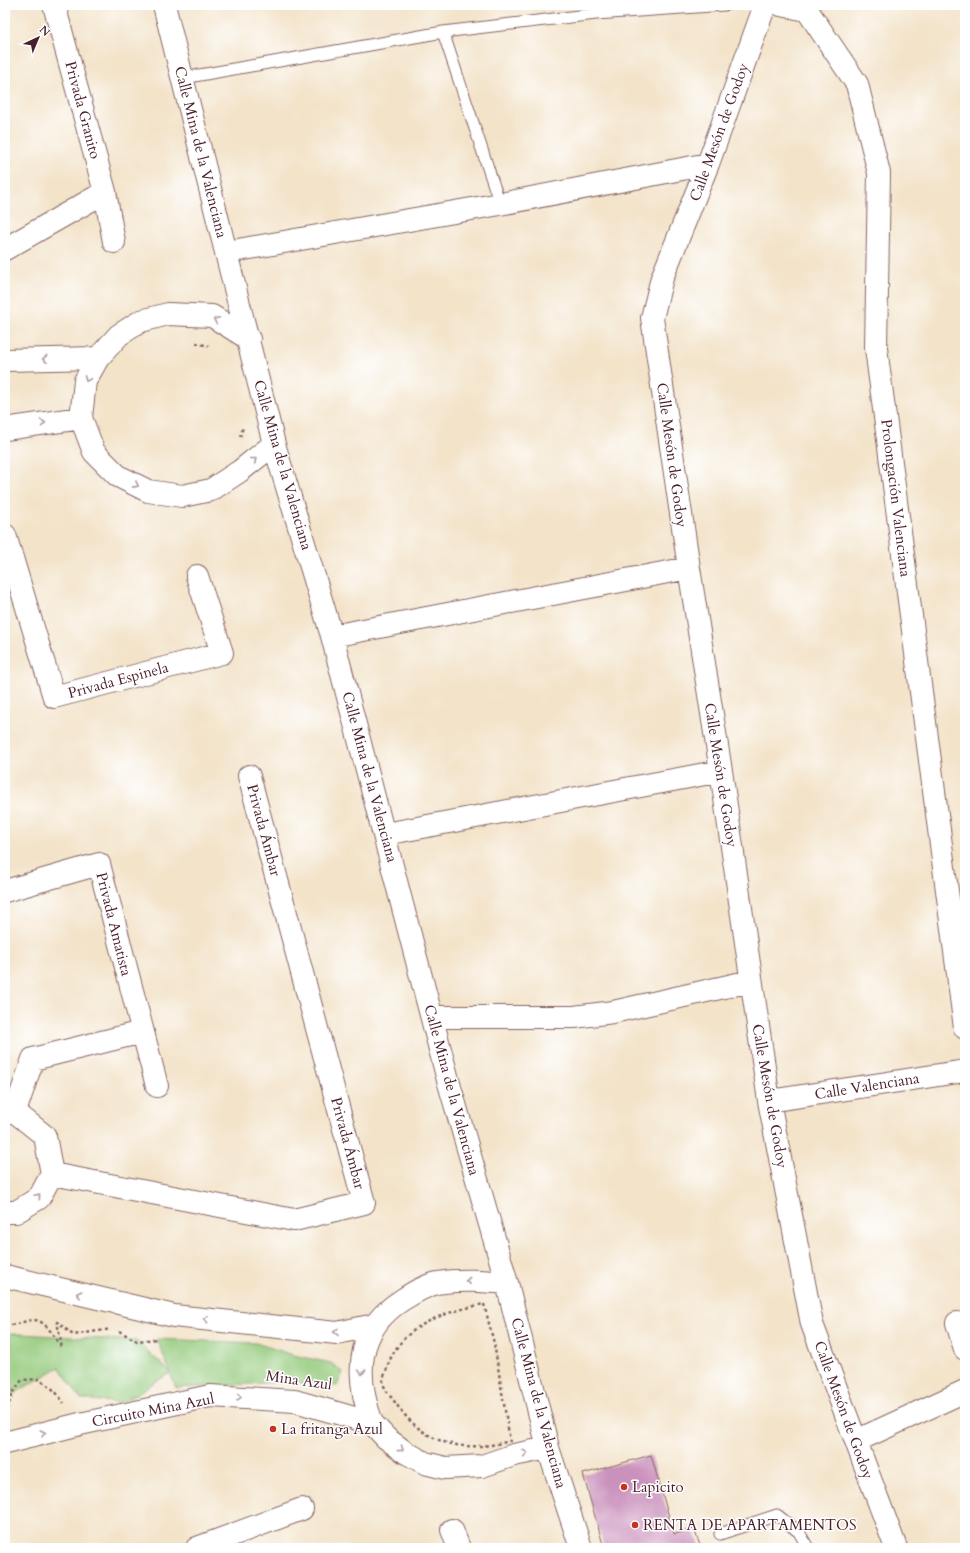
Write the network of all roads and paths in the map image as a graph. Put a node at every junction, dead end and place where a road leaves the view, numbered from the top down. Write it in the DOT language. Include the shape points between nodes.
graph roads {
  1 [pos="54,5"];
  2 [pos="164,5"];
  3 [pos="725,5"];
  4 [pos="766,5"];
  5 [pos="781,5"];
  6 [pos="442,32"];
  7 [pos="183,78"];
  8 [pos="708,164"];
  9 [pos="105,192"];
  10 [pos="500,204"];
  11 [pos="114,242"];
  12 [pos="5,249"];
  13 [pos="227,252"];
  14 [pos="249,339"];
  15 [pos="191,341"];
  16 [pos="212,346"];
  17 [pos="98,358"];
  18 [pos="5,360"];
  19 [pos="81,418"];
  20 [pos="243,425"];
  21 [pos="5,429"];
  22 [pos="240,439"];
  23 [pos="274,444"];
  24 [pos="5,535"];
  25 [pos="689,568"];
  26 [pos="197,576"];
  27 [pos="332,636"];
  28 [pos="721,771"];
  29 [pos="249,776"];
  30 [pos="385,834"];
  31 [pos="5,891"];
  32 [pos="751,981"];
  33 [pos="432,1017"];
  34 [pos="965,1028"];
  35 [pos="142,1032"];
  36 [pos="965,1071"];
  37 [pos="157,1086"];
  38 [pos="769,1101"];
  39 [pos="10,1112"];
  40 [pos="52,1174"];
  41 [pos="5,1212"];
  42 [pos="5,1276"];
  43 [pos="507,1283"];
  44 [pos="957,1323"];
  45 [pos="5,1325"];
  46 [pos="374,1325"];
  47 [pos="163,1338"];
  48 [pos="965,1349"];
  49 [pos="965,1391"];
  50 [pos="70,1400"];
  51 [pos="5,1415"];
  52 [pos="372,1423"];
  53 [pos="510,1441"];
  54 [pos="856,1441"];
  55 [pos="5,1443"];
  56 [pos="548,1448"];
  57 [pos="302,1509"];
  58 [pos="720,1534"];
  59 [pos="197,1548"];
  60 [pos="581,1548"];
  61 [pos="808,1548"];
  62 [pos="896,1548"];
  1 -- 9 [label="street, Privada Granito"];
  2 -- 7 [label="street, Calle Mina de la Valenciana"];
  3 -- 6 [label="lane" via="596,14"];
  4 -- 8 [label="street, Calle Mesón de Godoy"];
  5 -- 34 [label="street, Prolongación Valenciana" via="807,10 857,84 879,173 876,348"];
  6 -- 7 [label="lane"];
  6 -- 10 [label="lane"];
  7 -- 13 [label="street, Calle Mina de la Valenciana"];
  8 -- 10 [label="street"];
  8 -- 25 [label="street, Calle Mesón de Godoy" via="662,278 652,318"];
  9 -- 11 [label="street, Privada Granito"];
  9 -- 12 [label="street"];
  10 -- 13 [label="street"];
  13 -- 14 [label="street, Calle Mina de la Valenciana"];
  14 -- 17 [label="street, one-way" via="212,316 168,314 141,321 119,335"];
  14 -- 23 [label="street, Calle Mina de la Valenciana"];
  15 -- 16 [label="path"];
  17 -- 18 [label="street, one-way"];
  17 -- 19 [label="street, one-way" via="85,381"];
  21 -- 19 [label="street, one-way"];
  19 -- 23 [label="street, one-way" via="94,452 118,476 148,491 182,496 211,490"];
  20 -- 22 [label="path"];
  23 -- 27 [label="street, Calle Mina de la Valenciana"];
  24 -- 26 [label="street, Privada Espinela" via="54,697 222,653"];
  25 -- 27 [label="street"];
  25 -- 28 [label="street, Calle Mesón de Godoy"];
  27 -- 30 [label="street, Calle Mina de la Valenciana"];
  28 -- 30 [label="street"];
  28 -- 32 [label="street, Calle Mesón de Godoy"];
  29 -- 40 [label="street, Privada Ámbar" via="364,1203 294,1220"];
  30 -- 33 [label="street, Calle Mina de la Valenciana"];
  31 -- 35 [label="street, Privada Amatista" via="99,864"];
  32 -- 33 [label="street" via="613,1012 574,1016"];
  32 -- 38 [label="street, Calle Mesón de Godoy"];
  33 -- 43 [label="street, Calle Mina de la Valenciana"];
  35 -- 37 [label="street, Privada Amatista"];
  35 -- 39 [label="street" via="33,1058"];
  36 -- 38 [label="street, Calle Valenciana"];
  38 -- 54 [label="street, Calle Mesón de Godoy" via="812,1324"];
  39 -- 40 [label="street" via="46,1136"];
  41 -- 40 [label="street, one-way" via="16,1212 39,1198"];
  46 -- 42 [label="street, one-way" via="337,1333 174,1316"];
  43 -- 46 [label="street, one-way" via="473,1280 417,1290 393,1305"];
  43 -- 56 [label="street, Calle Mina de la Valenciana"];
  44 -- 48 [label="street"];
  45 -- 47 [label="path" via="35,1320 43,1323 62,1348 57,1322 73,1335 115,1328 137,1341"];
  46 -- 52 [label="street, one-way" via="361,1359 365,1404"];
  49 -- 54 [label="street"];
  50 -- 51 [label="path" via="65,1404 55,1391 39,1379 22,1380 13,1392"];
  55 -- 52 [label="street, Circuito Mina Azul, one-way" via="210,1396 295,1401"];
  52 -- 56 [label="street, one-way" via="386,1438 405,1452 425,1463 445,1468 482,1466 514,1455"];
  53 -- 53 [label="path" via="494,1343 484,1304 434,1318 409,1332 391,1356 383,1381 402,1412 424,1432 440,1442 472,1448"];
  54 -- 62 [label="street, Calle Mesón de Godoy"];
  56 -- 60 [label="street, Calle Mina de la Valenciana"];
  57 -- 59 [label="street"];
  58 -- 61 [label="lane" via="777,1515 799,1532"];
}
